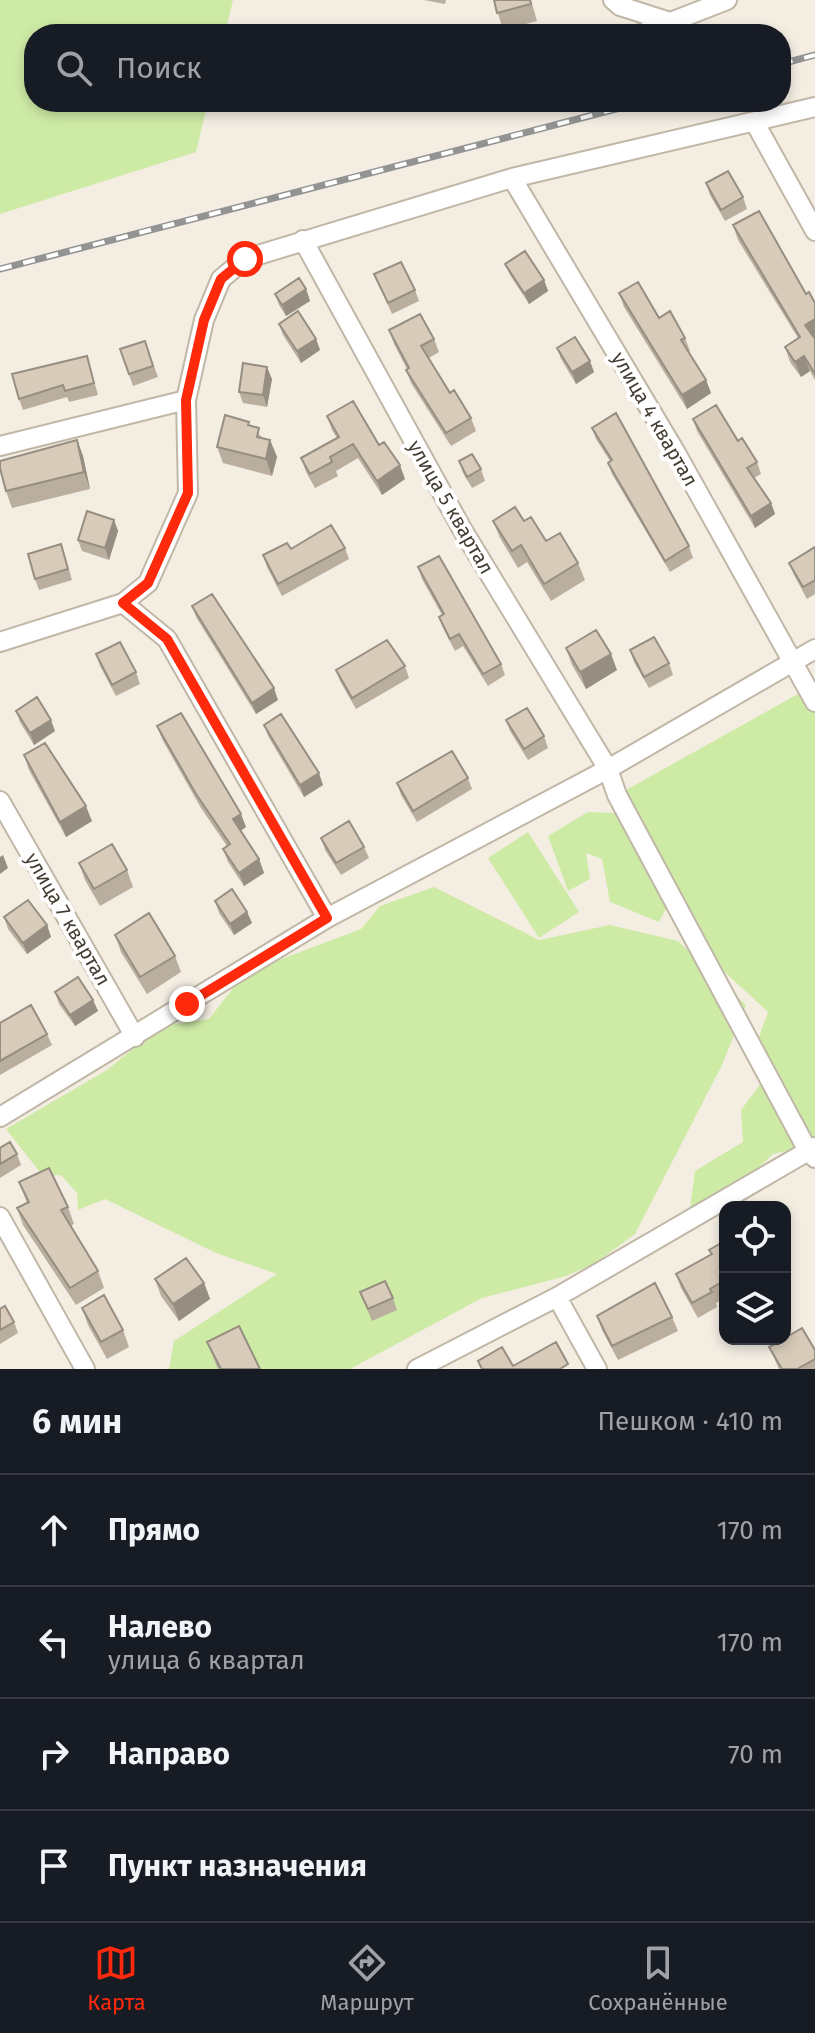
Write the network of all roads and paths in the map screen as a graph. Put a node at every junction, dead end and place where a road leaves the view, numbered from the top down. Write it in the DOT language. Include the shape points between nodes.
graph roads {
  1 [pos="613,0"];
  2 [pos="727,0"];
  3 [pos="670,22"];
  4 [pos="665,24"];
  5 [pos="815,107"];
  6 [pos="755,123"];
  7 [pos="512,178"];
  8 [pos="815,231"];
  9 [pos="303,240"];
  10 [pos="186,400"];
  11 [pos="0,446"];
  12 [pos="123,603"];
  13 [pos="0,642"];
  14 [pos="815,649"];
  15 [pos="792,662"];
  16 [pos="815,702"];
  17 [pos="608,769"];
  18 [pos="0,801"];
  19 [pos="327,918"];
  20 [pos="135,1037"];
  21 [pos="0,1117"];
  22 [pos="813,1152"];
  23 [pos="0,1217"];
  24 [pos="557,1297"];
  25 [pos="85,1369"];
  26 [pos="417,1369"];
  27 [pos="597,1369"];
  1 -- 3 [label="street"];
  2 -- 3 [label="street"];
  3 -- 4 [label="street"];
  5 -- 6 [label="street"];
  6 -- 7 [label="street"];
  6 -- 8 [label="street"];
  7 -- 9 [label="street"];
  7 -- 15 [label="street, улица 4 квартал" via="676,453"];
  9 -- 10 [label="street" via="245,259 221,279 204,320"];
  9 -- 17 [label="street, улица 5 квартал" via="462,529"];
  10 -- 11 [label="street"];
  10 -- 12 [label="street" via="188,493 148,583"];
  12 -- 13 [label="street"];
  12 -- 19 [label="street" via="167,639"];
  14 -- 15 [label="street"];
  15 -- 16 [label="street, улица 4 квартал"];
  15 -- 17 [label="street"];
  17 -- 19 [label="street"];
  17 -- 22 [label="street, улица 5 квартал" via="617,795"];
  18 -- 20 [label="street, улица 7 квартал"];
  19 -- 20 [label="street"];
  20 -- 21 [label="street"];
  22 -- 24 [label="street"];
  23 -- 25 [label="street"];
  24 -- 26 [label="street"];
  24 -- 27 [label="street"];
}
